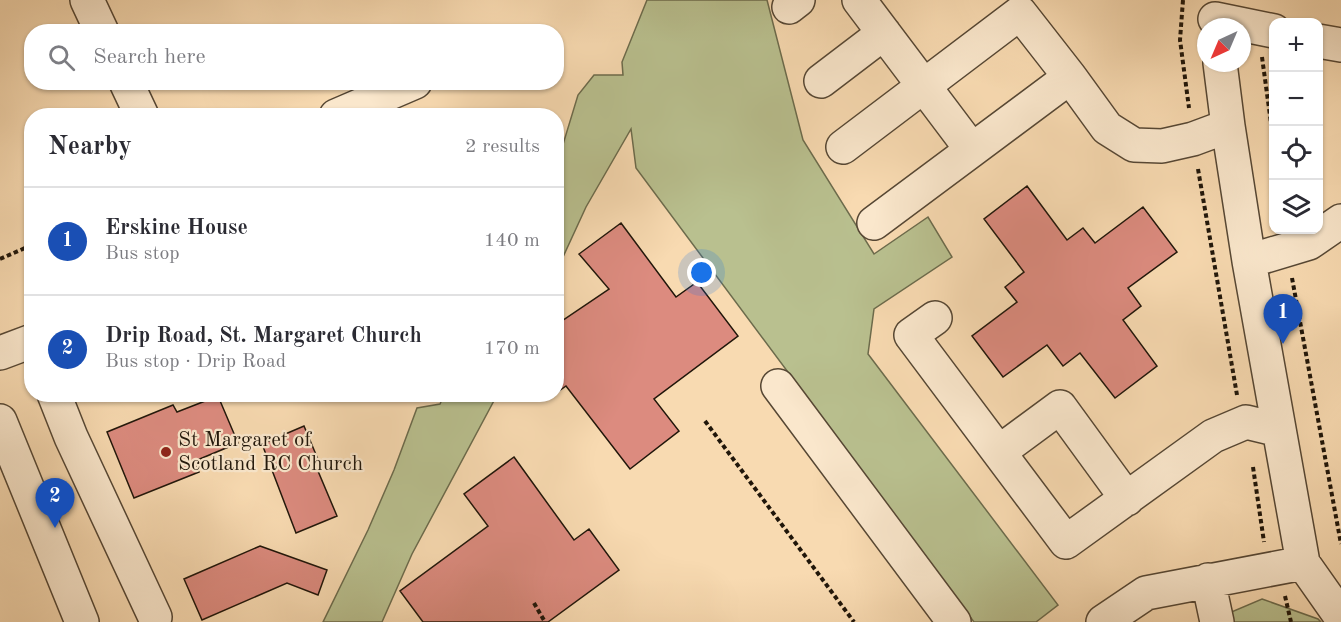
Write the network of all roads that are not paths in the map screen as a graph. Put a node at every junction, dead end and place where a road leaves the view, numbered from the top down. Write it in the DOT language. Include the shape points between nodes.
graph roads {
  1 [pos="87,0"];
  2 [pos="859,0"];
  3 [pos="1217,15"];
  4 [pos="98,24"];
  5 [pos="1266,29"];
  6 [pos="884,33"];
  7 [pos="1323,42"];
  8 [pos="1341,45"];
  9 [pos="1221,72"];
  10 [pos="1070,77"];
  11 [pos="821,81"];
  12 [pos="924,87"];
  13 [pos="130,90"];
  14 [pos="396,90"];
  15 [pos="138,108"];
  16 [pos="355,108"];
  17 [pos="1228,126"];
  18 [pos="843,147"];
  19 [pos="972,150"];
  20 [pos="1341,221"];
  21 [pos="874,223"];
  22 [pos="1249,261"];
  23 [pos="935,318"];
  24 [pos="24,344"];
  25 [pos="0,353"];
  26 [pos="778,386"];
  27 [pos="57,402"];
  28 [pos="0,421"];
  29 [pos="1279,430"];
  30 [pos="999,452"];
  31 [pos="1127,499"];
  32 [pos="1303,563"];
  33 [pos="1209,580"];
  34 [pos="1341,616"];
  35 [pos="155,617"];
  36 [pos="82,622"];
  37 [pos="954,622"];
  38 [pos="1103,622"];
  39 [pos="1217,622"];
  1 -- 4 [label="street"];
  2 -- 6 [label="street"];
  3 -- 5 [label="street"];
  6 -- 11 [label="street"];
  6 -- 12 [label="street"];
  7 -- 8 [label="street"];
  9 -- 17 [label="street"];
  10 -- 12 [label="street" via="1020,13"];
  10 -- 17 [label="street" via="1107,128 1134,146 1162,146"];
  10 -- 19 [label="street"];
  12 -- 18 [label="street"];
  12 -- 19 [label="street"];
  13 -- 15 [label="street"];
  14 -- 16 [label="street"];
  17 -- 22 [label="street"];
  19 -- 21 [label="street"];
  20 -- 22 [label="street" via="1310,243"];
  22 -- 29 [label="street"];
  23 -- 30 [label="street" via="911,335"];
  24 -- 25 [label="street"];
  26 -- 37 [label="street"];
  27 -- 35 [label="street"];
  28 -- 36 [label="street"];
  29 -- 31 [label="street" via="1246,422 1213,436"];
  29 -- 32 [label="street"];
  30 -- 31 [label="street" via="1066,542"];
  30 -- 31 [label="street" via="1060,407"];
  32 -- 33 [label="street"];
  32 -- 34 [label="street"];
  33 -- 38 [label="street" via="1146,592"];
  33 -- 39 [label="street"];
}
